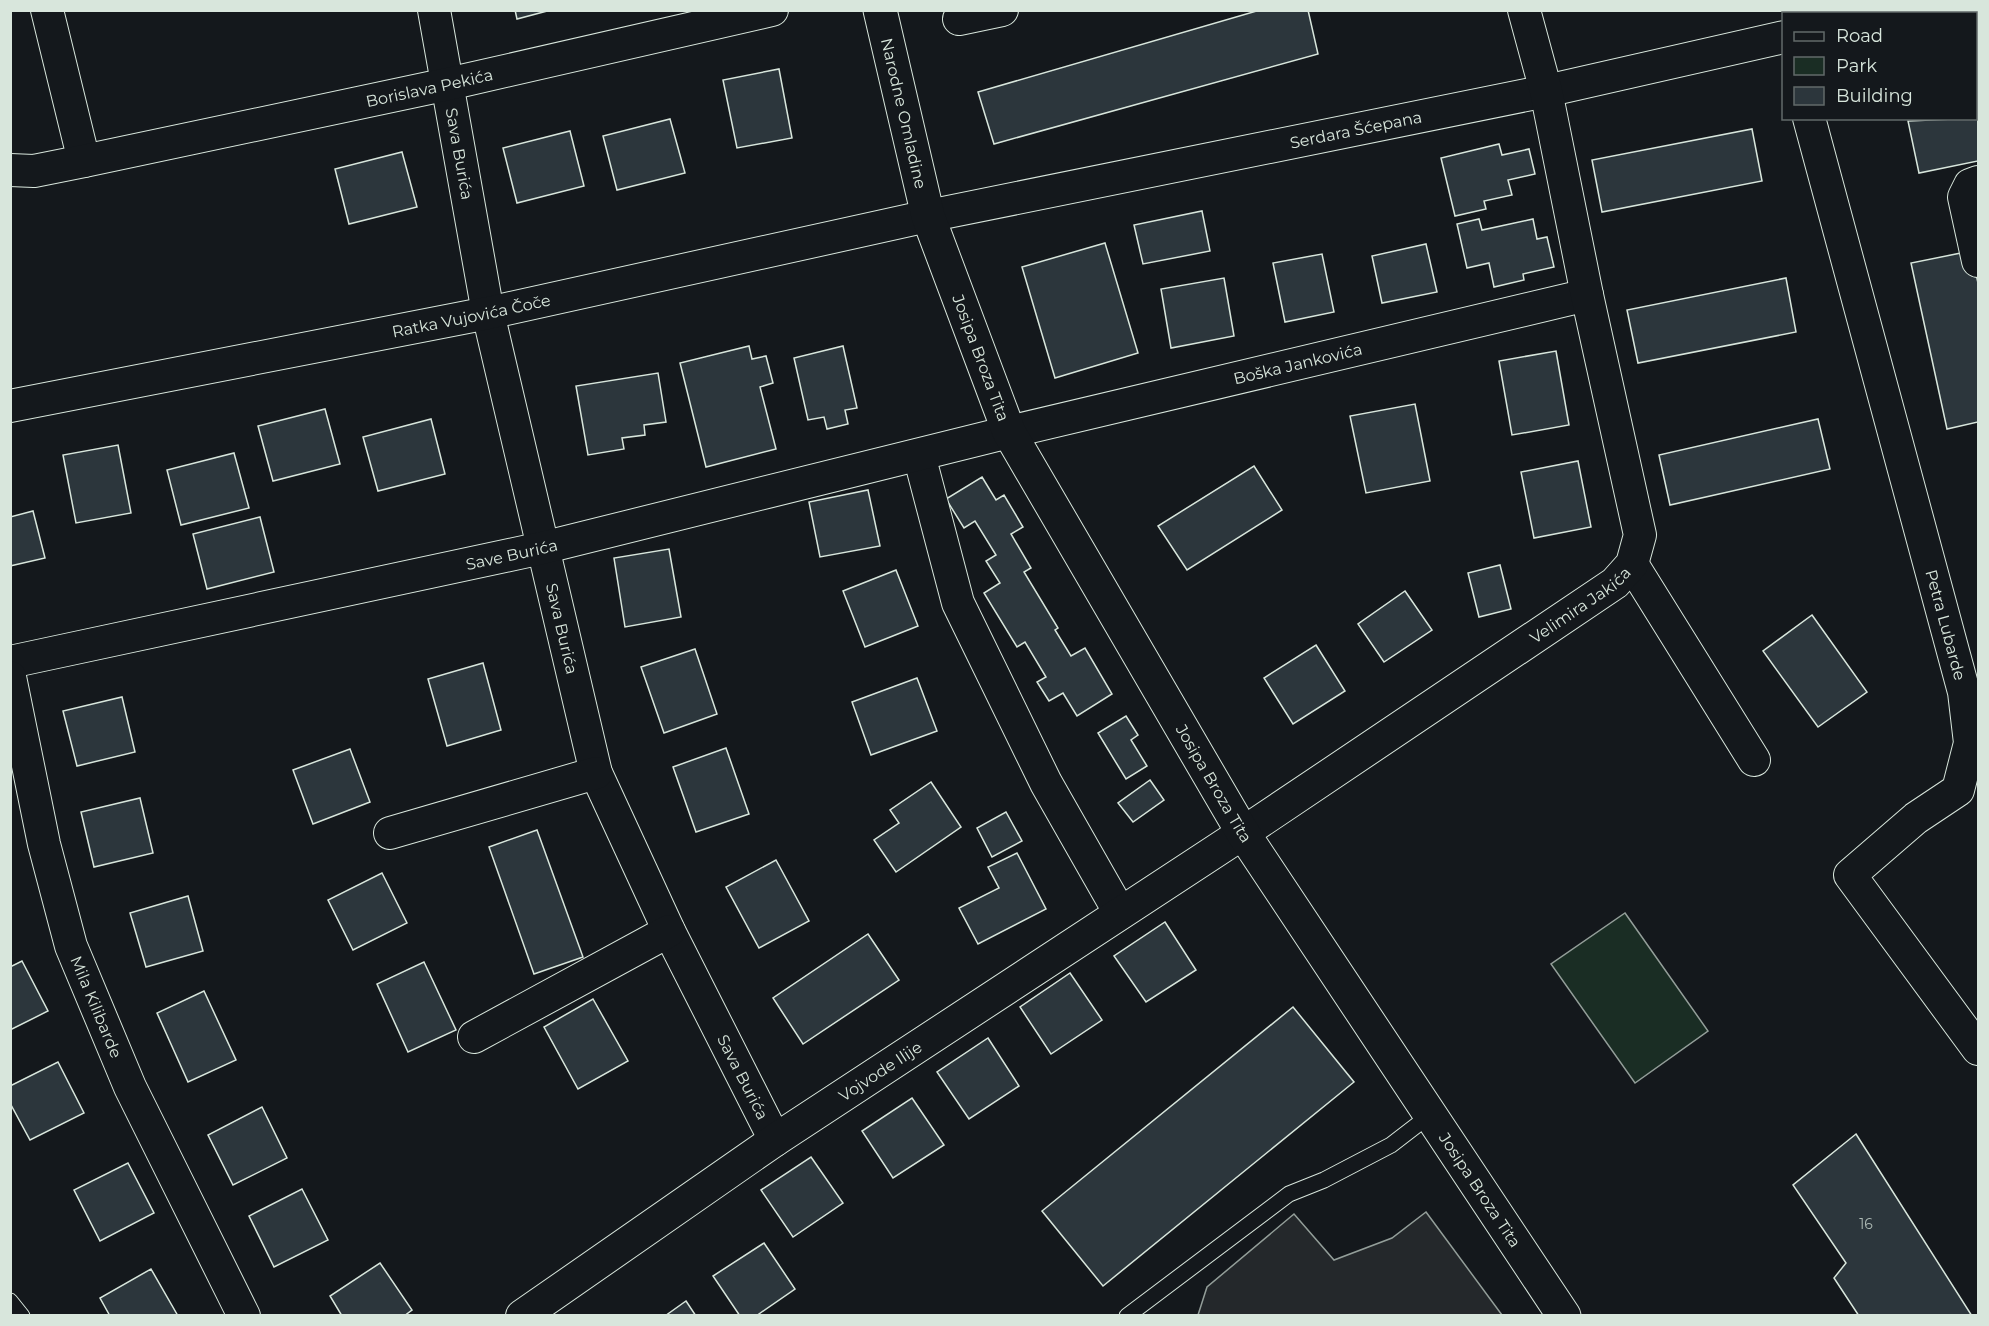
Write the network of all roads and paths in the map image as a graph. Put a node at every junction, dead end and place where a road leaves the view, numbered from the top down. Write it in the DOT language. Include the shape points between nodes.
graph roads {
  1 [pos="47,10"];
  2 [pos="434,10"];
  3 [pos="772,10"];
  4 [pos="880,10"];
  5 [pos="1002,10"];
  6 [pos="1524,10"];
  7 [pos="960,19"];
  8 [pos="1782,37"];
  9 [pos="448,84"];
  10 [pos="1546,91"];
  11 [pos="1810,120"];
  12 [pos="84,160"];
  13 [pos="10,170"];
  14 [pos="1978,182"];
  15 [pos="927,216"];
  16 [pos="1978,261"];
  17 [pos="1587,295"];
  18 [pos="488,313"];
  19 [pos="10,406"];
  20 [pos="1009,432"];
  21 [pos="919,455"];
  22 [pos="542,548"];
  23 [pos="1632,564"];
  24 [pos="10,662"];
  25 [pos="10,677"];
  26 [pos="1754,760"];
  27 [pos="596,773"];
  28 [pos="390,832"];
  29 [pos="1243,833"];
  30 [pos="1120,913"];
  31 [pos="669,931"];
  32 [pos="474,1037"];
  33 [pos="1978,1049"];
  34 [pos="1430,1114"];
  35 [pos="775,1140"];
  36 [pos="10,1301"];
  37 [pos="22,1316"];
  38 [pos="244,1316"];
  39 [pos="522,1316"];
  40 [pos="1127,1316"];
  41 [pos="1564,1316"];
  1 -- 12 [label="street"];
  2 -- 9 [label="street, Sava Burića"];
  3 -- 9 [label="street, Borislava Pekića"];
  4 -- 15 [label="street, Narodne Omladine"];
  5 -- 7 [label="street"];
  6 -- 10 [label="street, Velimira Jakića"];
  8 -- 10 [label="street, Serdara Šćepana"];
  9 -- 12 [label="street, Borislava Pekića"];
  9 -- 18 [label="street, Sava Burića"];
  10 -- 15 [label="street, Serdara Šćepana"];
  10 -- 17 [label="street, Velimira Jakića"];
  11 -- 33 [label="street, Petra Lubarde" via="1964,692 1970,743 1958,790 1916,818 1850,875"];
  12 -- 13 [label="street, Borislava Pekića" via="34,171"];
  14 -- 16 [label="street" via="1970,185 1965,197"];
  15 -- 18 [label="street, Ratka Vujovića Čoče"];
  15 -- 20 [label="street, Josipa Broza Tita"];
  17 -- 20 [label="street, Boška Jankovića"];
  17 -- 23 [label="street, Velimira Jakića" via="1640,535"];
  18 -- 19 [label="street, Ratka Vujovića Čoče"];
  18 -- 22 [label="street, Sava Burića"];
  20 -- 21 [label="street, Save Burića"];
  20 -- 29 [label="street, Josipa Broza Tita"];
  21 -- 22 [label="street, Save Burića"];
  21 -- 30 [label="street" via="958,603 1046,783"];
  22 -- 24 [label="street, Save Burića"];
  22 -- 27 [label="street, Sava Burića"];
  23 -- 26 [label="street"];
  23 -- 29 [label="street, Velimira Jakića" via="1615,583"];
  25 -- 38 [label="street, Mila Kilibarde" via="44,844 71,946 130,1087"];
  27 -- 28 [label="street"];
  27 -- 31 [label="street, Sava Burića"];
  29 -- 30 [label="street, Vojvode Ilije"];
  29 -- 34 [label="street, Josipa Broza Tita"];
  30 -- 35 [label="street, Vojvode Ilije"];
  31 -- 32 [label="street"];
  31 -- 35 [label="street, Sava Burića"];
  34 -- 40 [label="lane" via="1391,1145 1288,1194"];
  34 -- 41 [label="street, Josipa Broza Tita"];
  35 -- 39 [label="street, Vojvode Ilije"];
  36 -- 37 [label="lane"];
}
